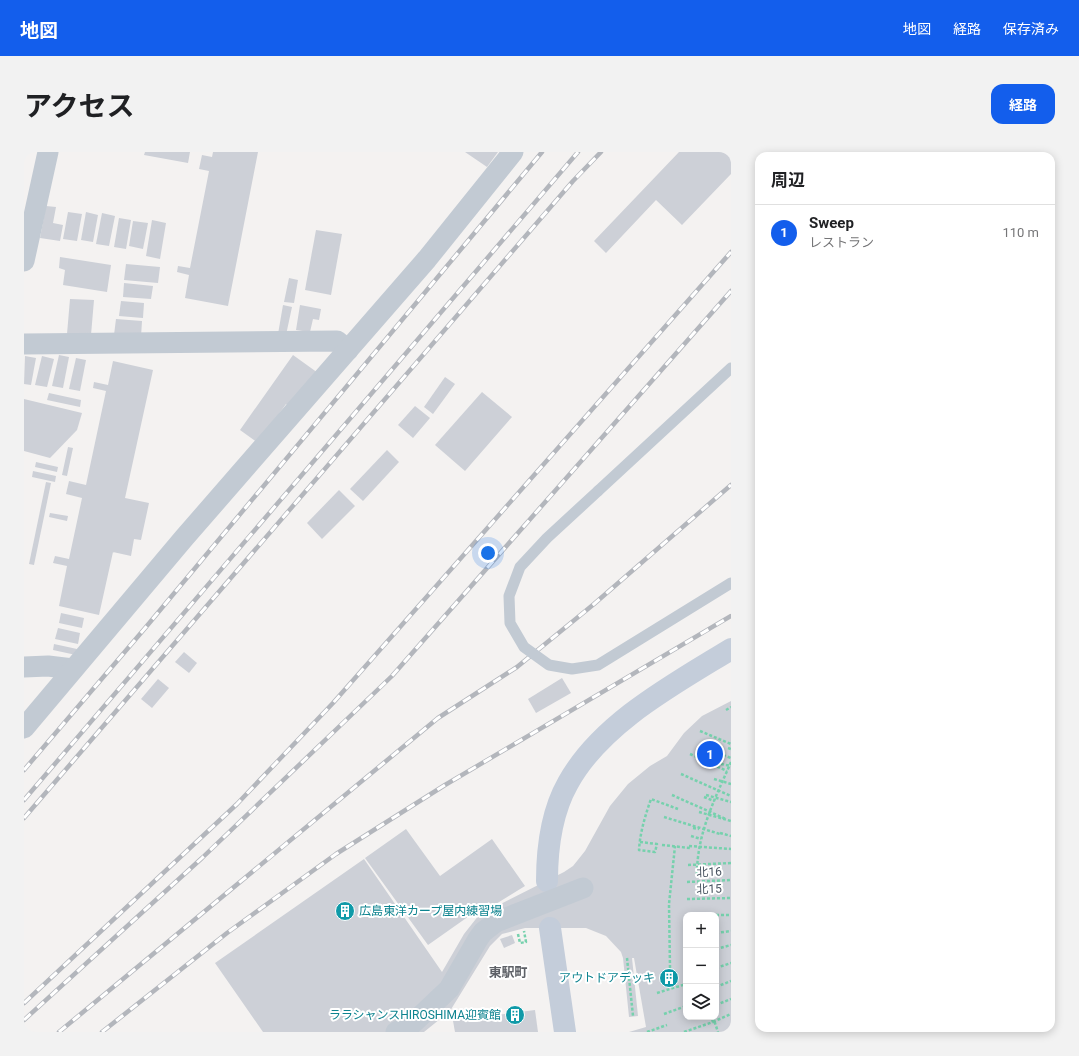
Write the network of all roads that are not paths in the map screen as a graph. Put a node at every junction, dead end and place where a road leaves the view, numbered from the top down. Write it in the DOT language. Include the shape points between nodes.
graph roads {
  1 [pos="48,152"];
  2 [pos="513,152"];
  3 [pos="24,261"];
  4 [pos="24,344"];
  5 [pos="348,350"];
  6 [pos="731,368"];
  7 [pos="731,583"];
  8 [pos="731,649"];
  9 [pos="24,667"];
  10 [pos="73,669"];
  11 [pos="24,728"];
  12 [pos="547,881"];
  13 [pos="583,888"];
  14 [pos="550,928"];
  15 [pos="396,1032"];
  16 [pos="565,1032"];
  1 -- 3 [label="street"];
  2 -- 5 [label="street" via="427,259"];
  4 -- 5 [label="street" via="337,341"];
  5 -- 10 [label="street"];
  6 -- 7 [label="lane, bridge" via="547,538 520,567 509,596 510,623 524,647 549,665 572,669 598,665"];
  8 -- 12 [label="street" via="679,680 633,713 580,764 567,784 553,822 549,841"];
  9 -- 10 [label="street"];
  10 -- 11 [label="street"];
  13 -- 15 [label="street, bridge" via="496,922 483,932 449,988 411,1025"];
  14 -- 16 [label="street"];
}
